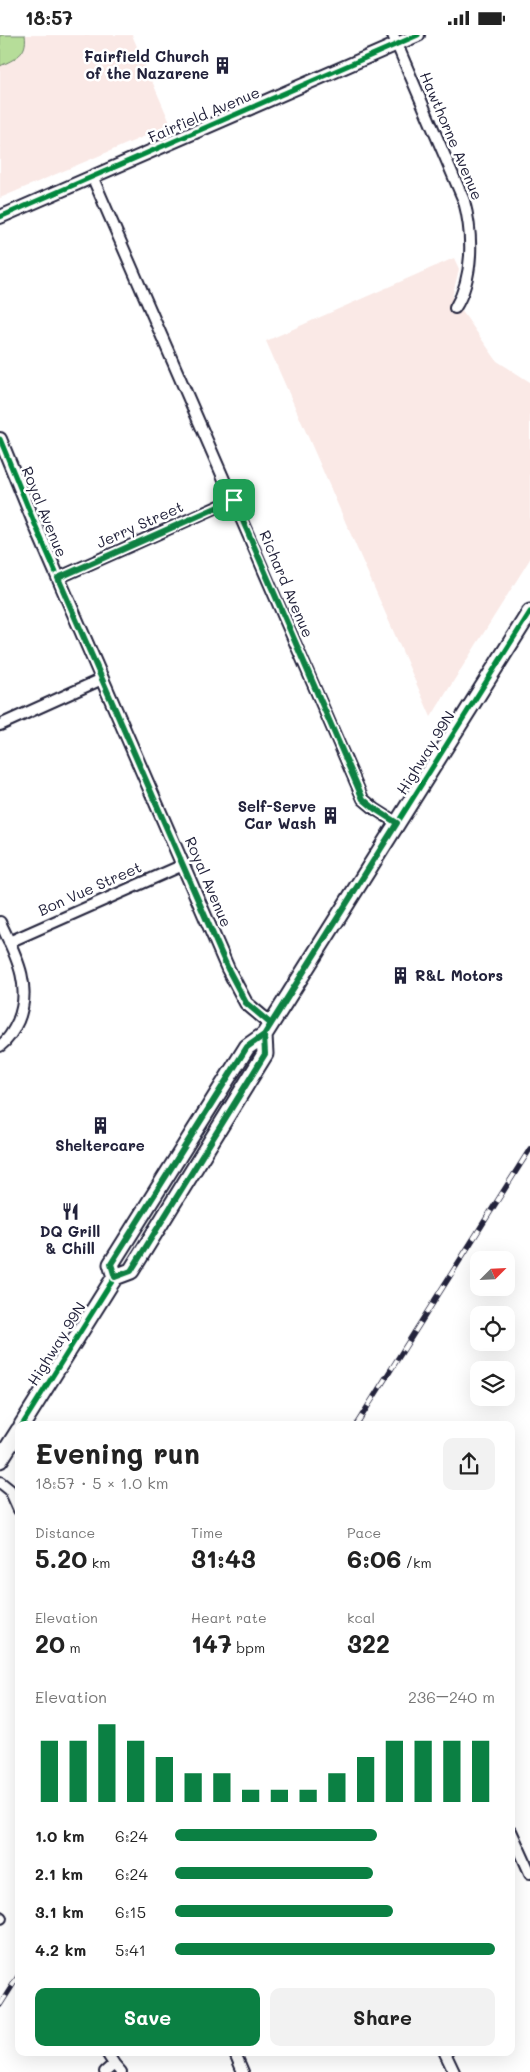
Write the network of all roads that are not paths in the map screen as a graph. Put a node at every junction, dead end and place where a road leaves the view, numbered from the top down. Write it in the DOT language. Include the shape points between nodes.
graph roads {
  1 [pos="418,35"];
  2 [pos="395,40"];
  3 [pos="92,177"];
  4 [pos="0,217"];
  5 [pos="455,308"];
  6 [pos="0,439"];
  7 [pos="234,500"];
  8 [pos="58,578"];
  9 [pos="530,612"];
  10 [pos="102,679"];
  11 [pos="0,725"];
  12 [pos="397,823"];
  13 [pos="183,865"];
  14 [pos="0,922"];
  15 [pos="9,941"];
  16 [pos="268,1029"];
  17 [pos="0,1046"];
  18 [pos="25,1421"];
  19 [pos="15,1436"];
  20 [pos="0,1460"];
  21 [pos="0,1482"];
  22 [pos="15,1501"];
  23 [pos="515,1840"];
  24 [pos="530,1873"];
  25 [pos="109,2056"];
  26 [pos="236,2056"];
  27 [pos="446,2056"];
  28 [pos="118,2068"];
  29 [pos="241,2071"];
  30 [pos="105,2072"];
  31 [pos="454,2072"];
  1 -- 2 [label="street, Fairfield Avenue"];
  2 -- 3 [label="street, Fairfield Avenue"];
  2 -- 5 [label="street, Hawthorne Avenue" via="464,201 468,218 470,255 465,284"];
  3 -- 4 [label="street, Fairfield Avenue"];
  3 -- 7 [label="street, Richard Avenue"];
  6 -- 8 [label="street, Royal Avenue"];
  7 -- 8 [label="street, Jerry Street"];
  7 -- 12 [label="street, Richard Avenue" via="363,799"];
  8 -- 10 [label="street, Royal Avenue"];
  9 -- 12 [label="main road, Highway 99N"];
  10 -- 11 [label="street"];
  10 -- 13 [label="street, Royal Avenue"];
  12 -- 16 [label="main road, Highway 99N"];
  13 -- 15 [label="street, Bon Vue Street"];
  13 -- 16 [label="street, Royal Avenue" via="239,991"];
  14 -- 15 [label="street"];
  15 -- 17 [label="street" via="22,974 24,1008 16,1026"];
  16 -- 18 [label="main road, Highway 99N" via="247,1047 111,1264 115,1277"];
  19 -- 20 [label="main road"];
  21 -- 22 [label="street" via="10,1490"];
  23 -- 24 [label="street"];
  25 -- 28 [label="street"];
  26 -- 29 [label="street"];
  27 -- 31 [label="street"];
  28 -- 30 [label="street"];
}
